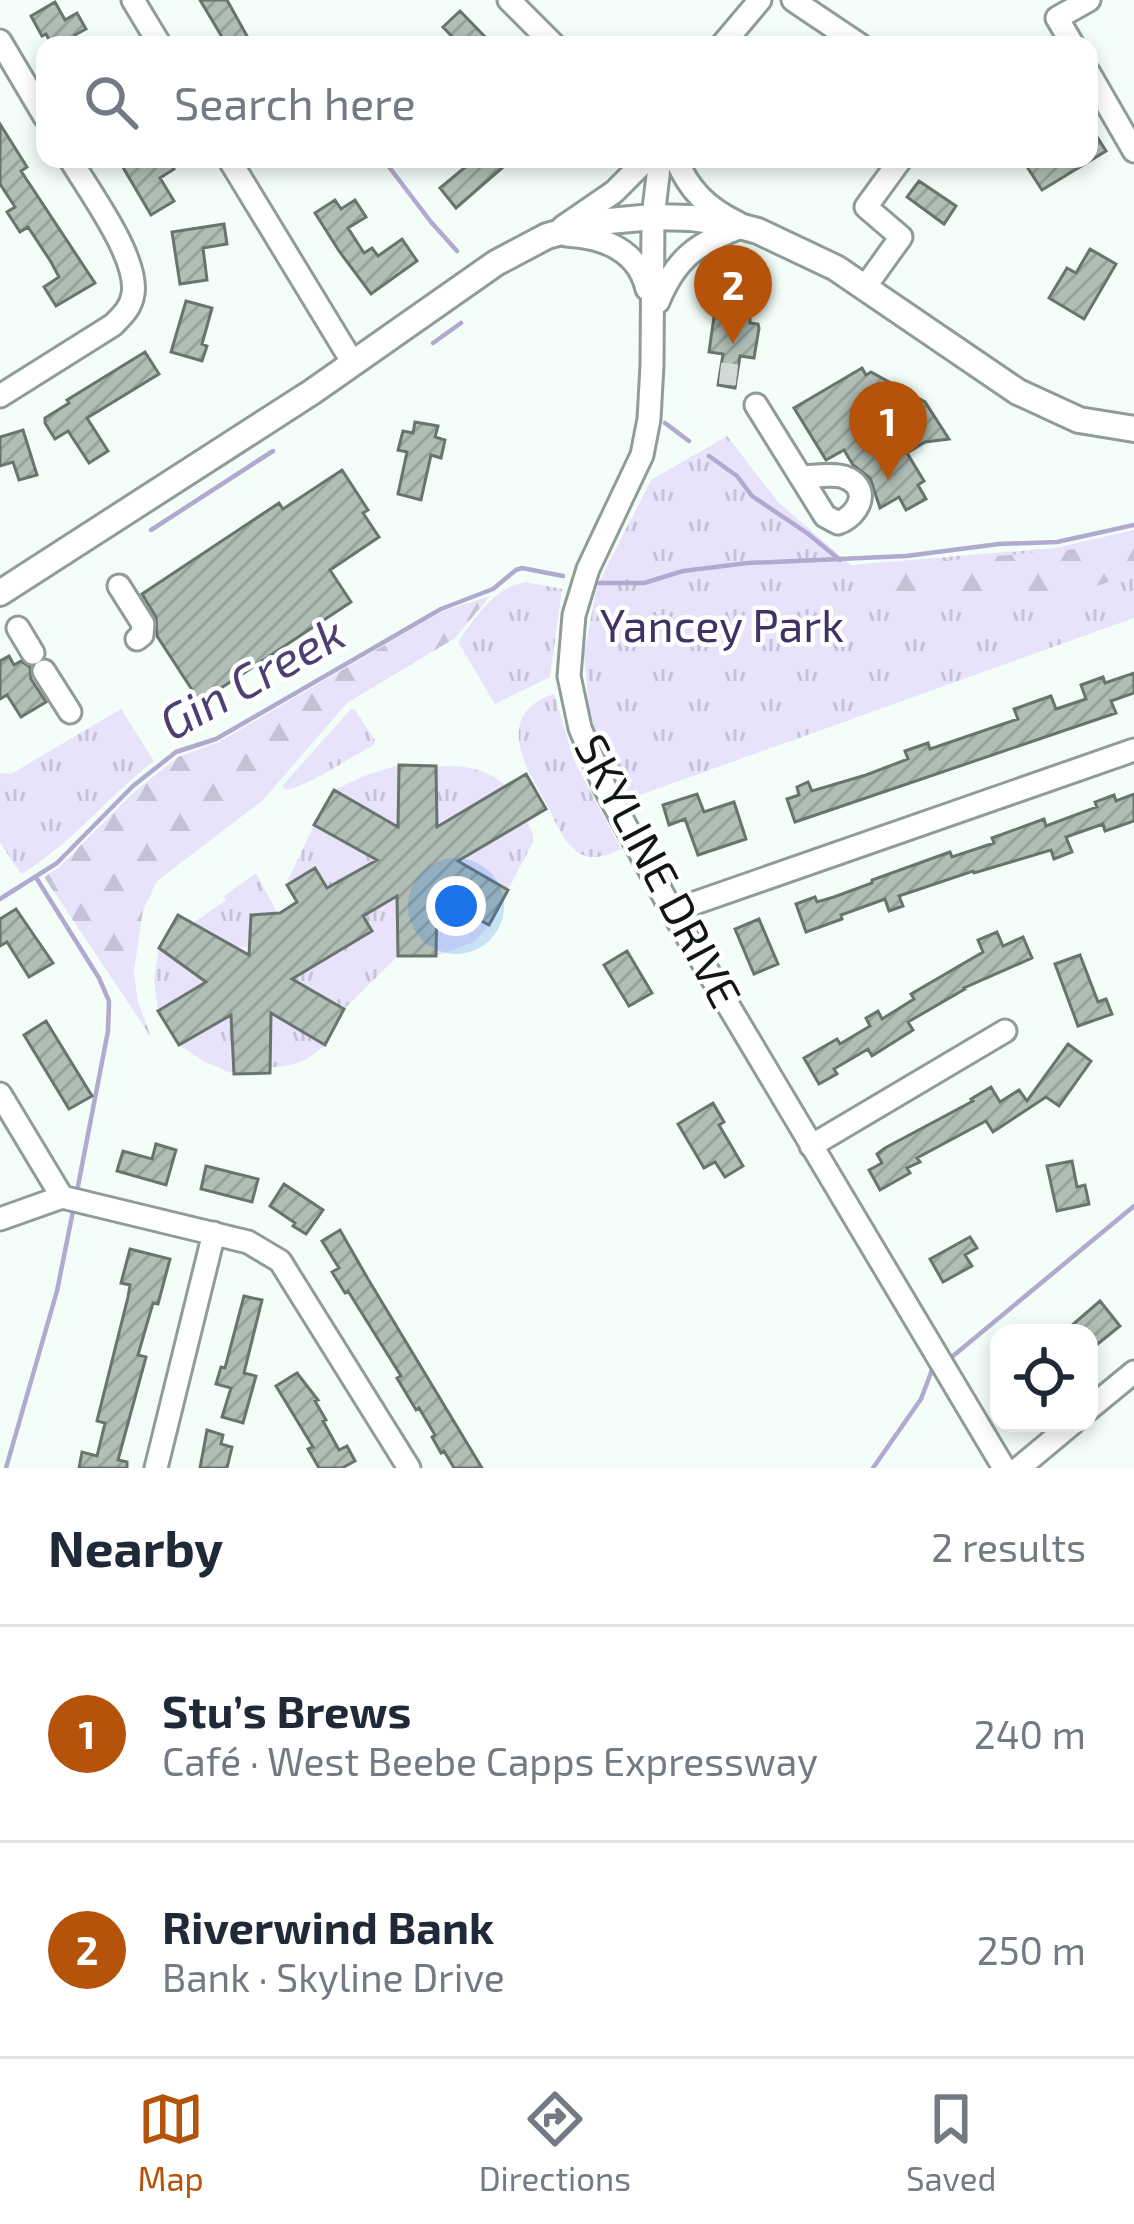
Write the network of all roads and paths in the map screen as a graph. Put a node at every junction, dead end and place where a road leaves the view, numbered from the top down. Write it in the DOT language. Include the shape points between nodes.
graph roads {
  1 [pos="133,0"];
  2 [pos="508,0"];
  3 [pos="760,0"];
  4 [pos="793,0"];
  5 [pos="1089,0"];
  6 [pos="155,36"];
  7 [pos="545,36"];
  8 [pos="730,36"];
  9 [pos="847,36"];
  10 [pos="1068,36"];
  11 [pos="0,41"];
  12 [pos="1098,89"];
  13 [pos="36,102"];
  14 [pos="1134,151"];
  15 [pos="75,168"];
  16 [pos="234,168"];
  17 [pos="637,168"];
  18 [pos="659,168"];
  19 [pos="680,168"];
  20 [pos="894,168"];
  21 [pos="653,217"];
  22 [pos="743,226"];
  23 [pos="547,236"];
  24 [pos="865,287"];
  25 [pos="653,320"];
  26 [pos="353,363"];
  27 [pos="0,396"];
  28 [pos="756,405"];
  29 [pos="1134,429"];
  30 [pos="801,477"];
  31 [pos="119,586"];
  32 [pos="0,593"];
  33 [pos="18,628"];
  34 [pos="136,639"];
  35 [pos="70,712"];
  36 [pos="1134,749"];
  37 [pos="672,911"];
  38 [pos="1004,1031"];
  39 [pos="0,1094"];
  40 [pos="812,1146"];
  41 [pos="62,1197"];
  42 [pos="0,1219"];
  43 [pos="214,1233"];
  44 [pos="1134,1372"];
  45 [pos="1098,1402"];
  46 [pos="1062,1432"];
  47 [pos="156,1468"];
  48 [pos="410,1468"];
  49 [pos="1004,1468"];
  50 [pos="1019,1468"];
  1 -- 6 [label="street"];
  2 -- 7 [label="street"];
  3 -- 8 [label="street"];
  4 -- 9 [label="street"];
  5 -- 10 [label="street" via="1057,18"];
  11 -- 13 [label="street"];
  12 -- 14 [label="street"];
  15 -- 27 [label="street" via="125,252 133,297 113,325"];
  16 -- 26 [label="street"];
  17 -- 23 [label="street"];
  18 -- 21 [label="street, SKYLINE DRIVE"];
  19 -- 22 [label="street" via="702,201"];
  20 -- 24 [label="street" via="866,207 901,237"];
  21 -- 22 [label="main road"];
  21 -- 23 [label="main road"];
  21 -- 25 [label="street, SKYLINE DRIVE"];
  22 -- 24 [label="main road"];
  22 -- 25 [label="street" via="684,257"];
  23 -- 25 [label="street" via="588,236 627,254 645,280"];
  23 -- 26 [label="main road" via="496,262"];
  24 -- 29 [label="main road" via="1018,392 1079,420"];
  25 -- 37 [label="street, SKYLINE DRIVE" via="642,455 582,584 569,676 605,788"];
  26 -- 32 [label="main road"];
  28 -- 30 [label="street"];
  31 -- 34 [label="street" via="143,624"];
  33 -- 35 [label="street"];
  36 -- 37 [label="street"];
  37 -- 40 [label="street, SKYLINE DRIVE"];
  38 -- 40 [label="street"];
  39 -- 41 [label="street"];
  40 -- 49 [label="street, SKYLINE DRIVE"];
  41 -- 42 [label="street"];
  41 -- 43 [label="street"];
  43 -- 47 [label="street"];
  43 -- 48 [label="street" via="280,1261"];
  44 -- 45 [label="street"];
  46 -- 50 [label="street"];
}
